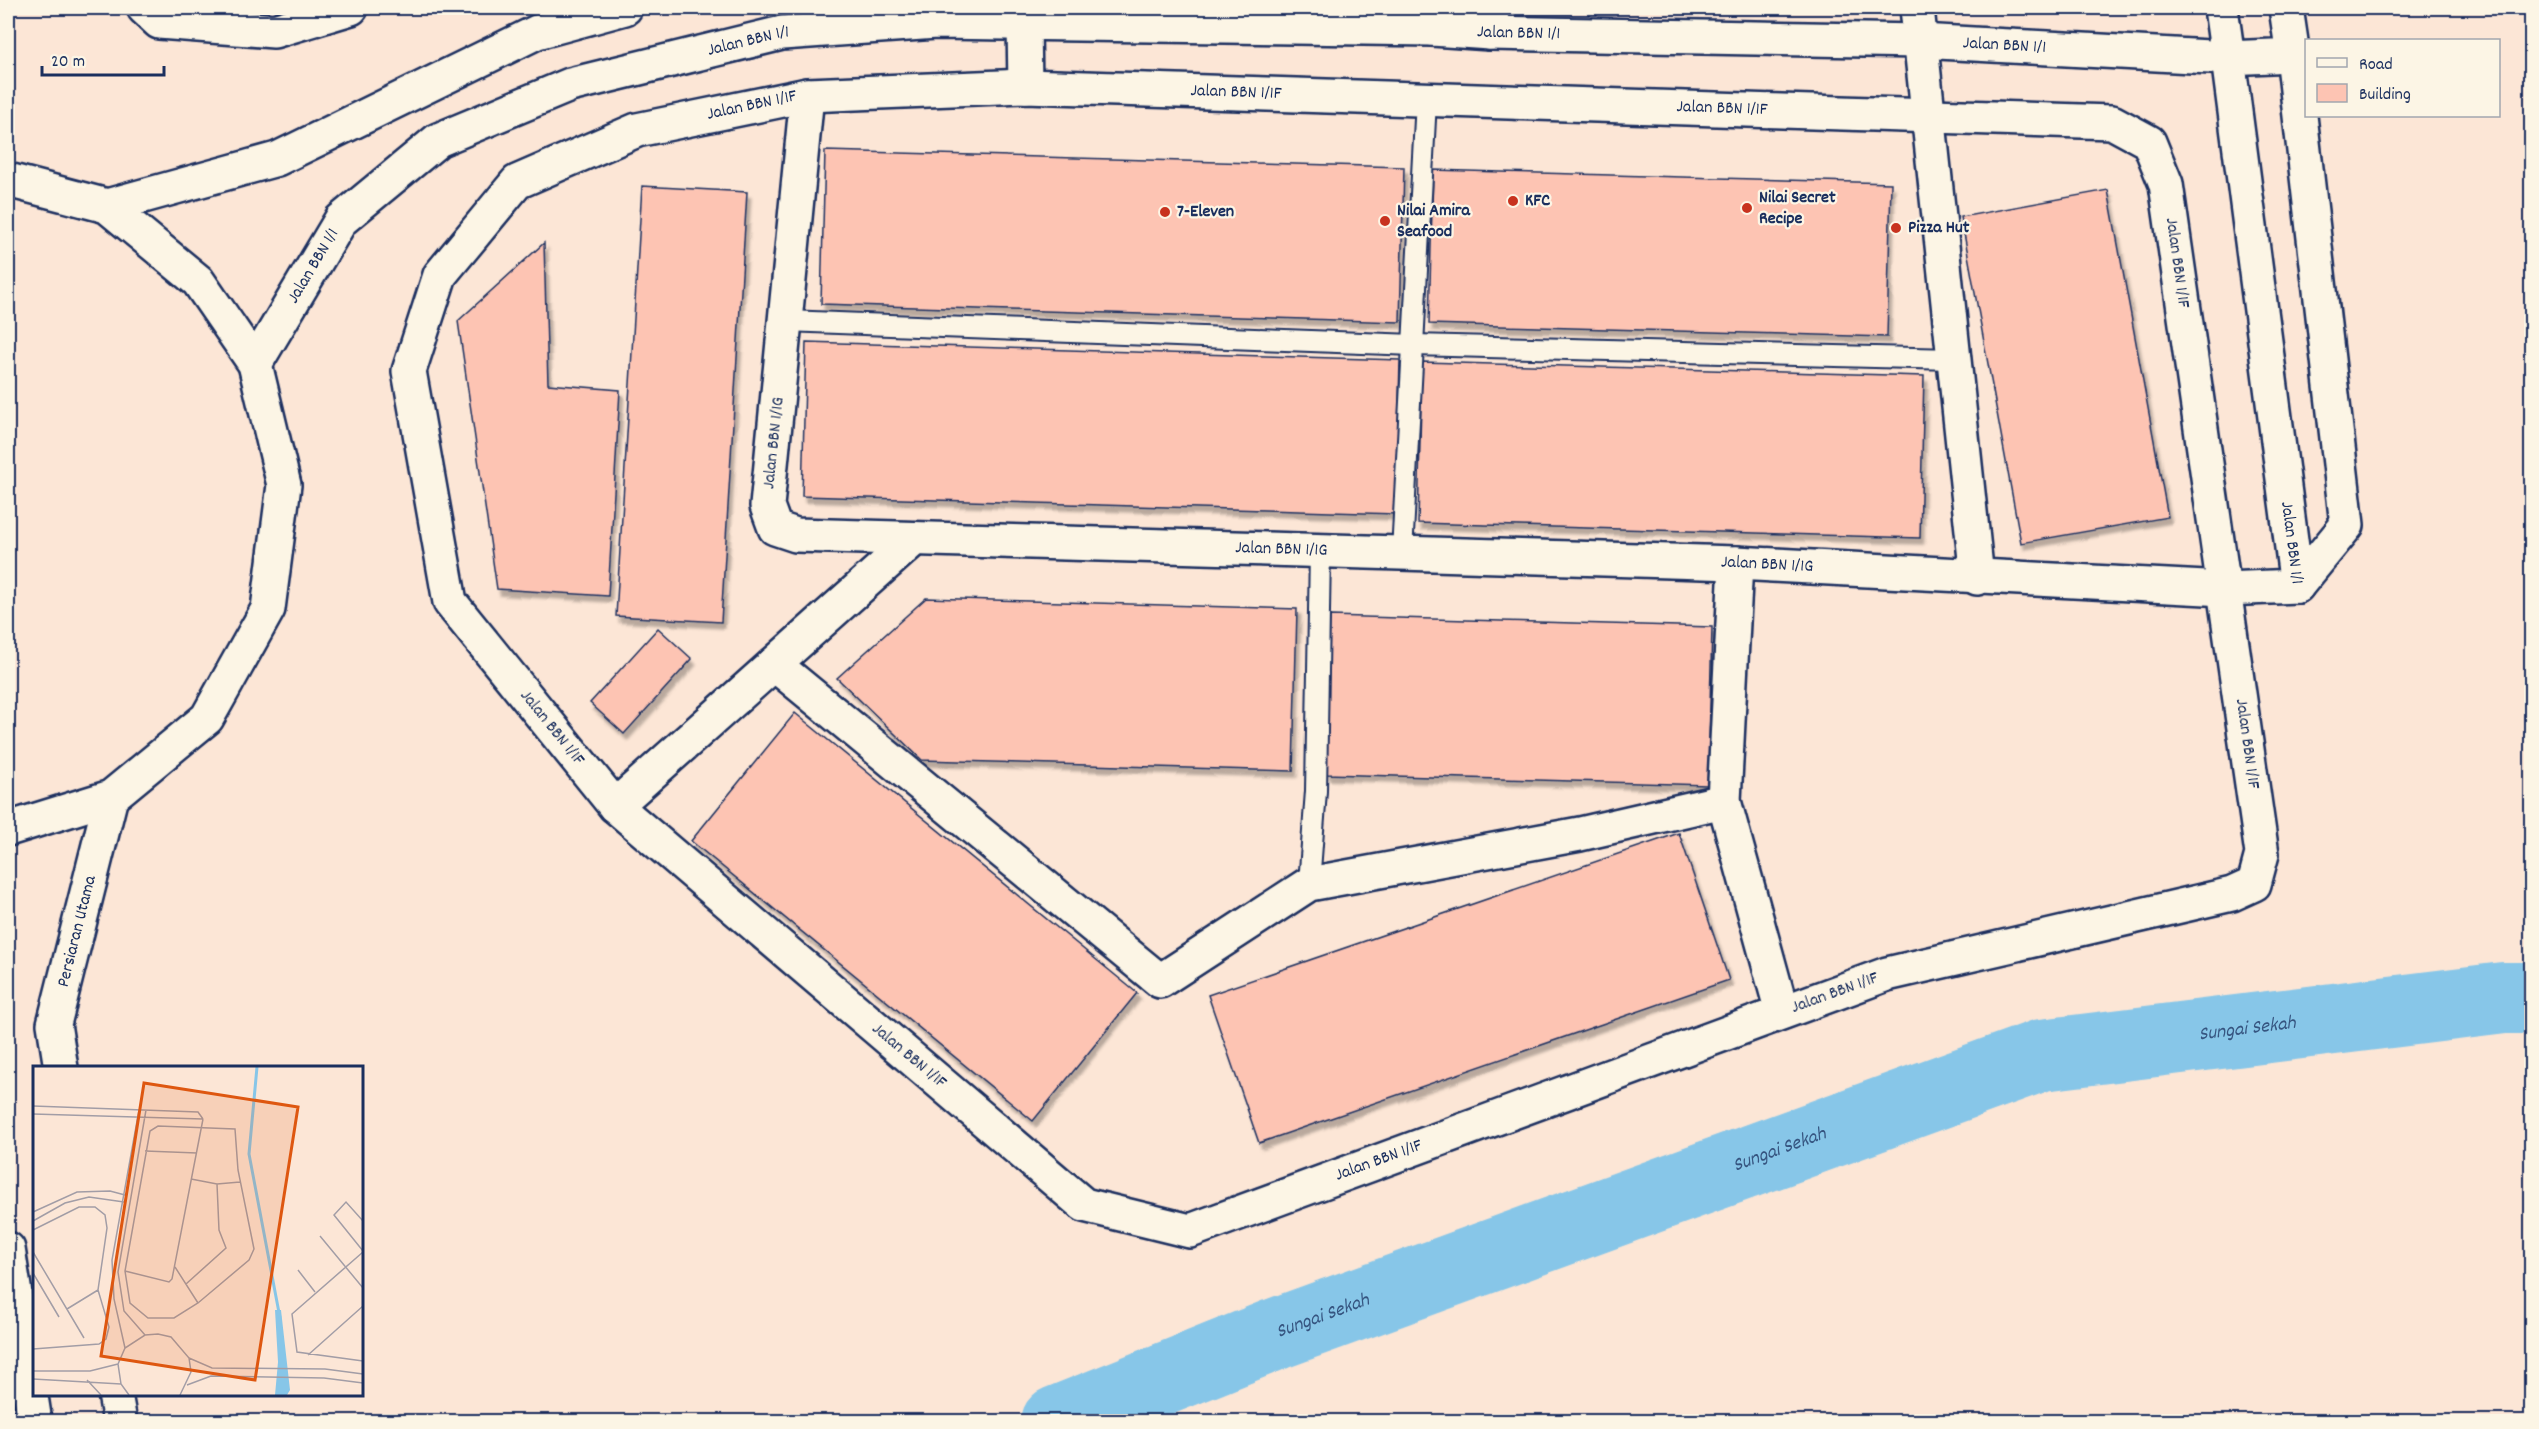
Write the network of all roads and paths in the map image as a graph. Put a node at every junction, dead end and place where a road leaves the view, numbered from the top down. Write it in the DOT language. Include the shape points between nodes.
graph roads {
  1 [pos="144,8"];
  2 [pos="351,8"];
  3 [pos="625,8"];
  4 [pos="1917,8"];
  5 [pos="2221,8"];
  6 [pos="2286,8"];
  7 [pos="1432,18"];
  8 [pos="1491,20"];
  9 [pos="1024,25"];
  10 [pos="1920,41"];
  11 [pos="2293,55"];
  12 [pos="2228,58"];
  13 [pos="1024,86"];
  14 [pos="807,95"];
  15 [pos="1426,100"];
  16 [pos="1927,116"];
  17 [pos="8,180"];
  18 [pos="107,206"];
  19 [pos="786,321"];
  20 [pos="1414,345"];
  21 [pos="1953,359"];
  22 [pos="255,364"];
  23 [pos="914,539"];
  24 [pos="1320,551"];
  25 [pos="1402,553"];
  26 [pos="1736,562"];
  27 [pos="1977,578"];
  28 [pos="2297,586"];
  29 [pos="2224,589"];
  30 [pos="774,664"];
  31 [pos="111,797"];
  32 [pos="1724,801"];
  33 [pos="615,806"];
  34 [pos="8,829"];
  35 [pos="1309,884"];
  36 [pos="1782,1012"];
  37 [pos="61,1066"];
  38 [pos="8,1249"];
  39 [pos="115,1396"];
  40 [pos="35,1422"];
  41 [pos="120,1422"];
  1 -- 2 [label="street" via="159,22 274,30"];
  3 -- 18 [label="street" via="537,32 277,159"];
  4 -- 10 [label="street"];
  5 -- 12 [label="street, Jalan BBN 1/1"];
  6 -- 11 [label="street, Jalan BBN 1/1"];
  7 -- 8 [label="street, Jalan BBN 1/1"];
  7 -- 9 [label="street, Jalan BBN 1/1"];
  8 -- 10 [label="street, Jalan BBN 1/1"];
  9 -- 13 [label="street"];
  9 -- 22 [label="street, Jalan BBN 1/1" via="936,22 782,33 570,85 438,140 341,220"];
  10 -- 12 [label="street, Jalan BBN 1/1"];
  10 -- 16 [label="street"];
  11 -- 12 [label="street, Jalan BBN 1/1"];
  11 -- 28 [label="street, Jalan BBN 1/1" via="2347,525"];
  12 -- 28 [label="street, Jalan BBN 1/1"];
  13 -- 14 [label="street, Jalan BBN 1/1F"];
  13 -- 15 [label="street, Jalan BBN 1/1F"];
  14 -- 19 [label="street, Jalan BBN 1/1G"];
  14 -- 33 [label="street, Jalan BBN 1/1F" via="637,130 517,183 440,275 409,371 450,602"];
  15 -- 16 [label="street, Jalan BBN 1/1F"];
  15 -- 20 [label="lane"];
  16 -- 21 [label="street"];
  16 -- 29 [label="street, Jalan BBN 1/1F" via="2112,122 2149,142 2166,184"];
  17 -- 18 [label="street"];
  18 -- 22 [label="street" via="198,281"];
  19 -- 20 [label="lane"];
  19 -- 23 [label="street, Jalan BBN 1/1G" via="767,506 775,528 796,535"];
  20 -- 21 [label="lane"];
  20 -- 25 [label="lane"];
  21 -- 27 [label="street"];
  22 -- 31 [label="street" via="284,485 268,609 207,718"];
  23 -- 24 [label="street, Jalan BBN 1/1G"];
  23 -- 30 [label="street"];
  24 -- 25 [label="street, Jalan BBN 1/1G"];
  24 -- 35 [label="lane" via="1316,791"];
  25 -- 26 [label="street, Jalan BBN 1/1G"];
  26 -- 27 [label="street, Jalan BBN 1/1G"];
  26 -- 32 [label="street"];
  27 -- 29 [label="street, Jalan BBN 1/1G"];
  28 -- 29 [label="street, Jalan BBN 1/1G"];
  29 -- 36 [label="street, Jalan BBN 1/1F" via="2262,854 2254,884 2232,894 1887,974"];
  30 -- 33 [label="street"];
  30 -- 35 [label="street" via="1160,981"];
  31 -- 34 [label="street"];
  31 -- 37 [label="street, Persiaran Utama" via="54,1024"];
  32 -- 35 [label="street" via="1580,834"];
  32 -- 36 [label="street"];
  33 -- 36 [label="street, Jalan BBN 1/1F" via="1084,1205 1190,1231"];
  38 -- 40 [label="street"];
  39 -- 41 [label="street"];
}
